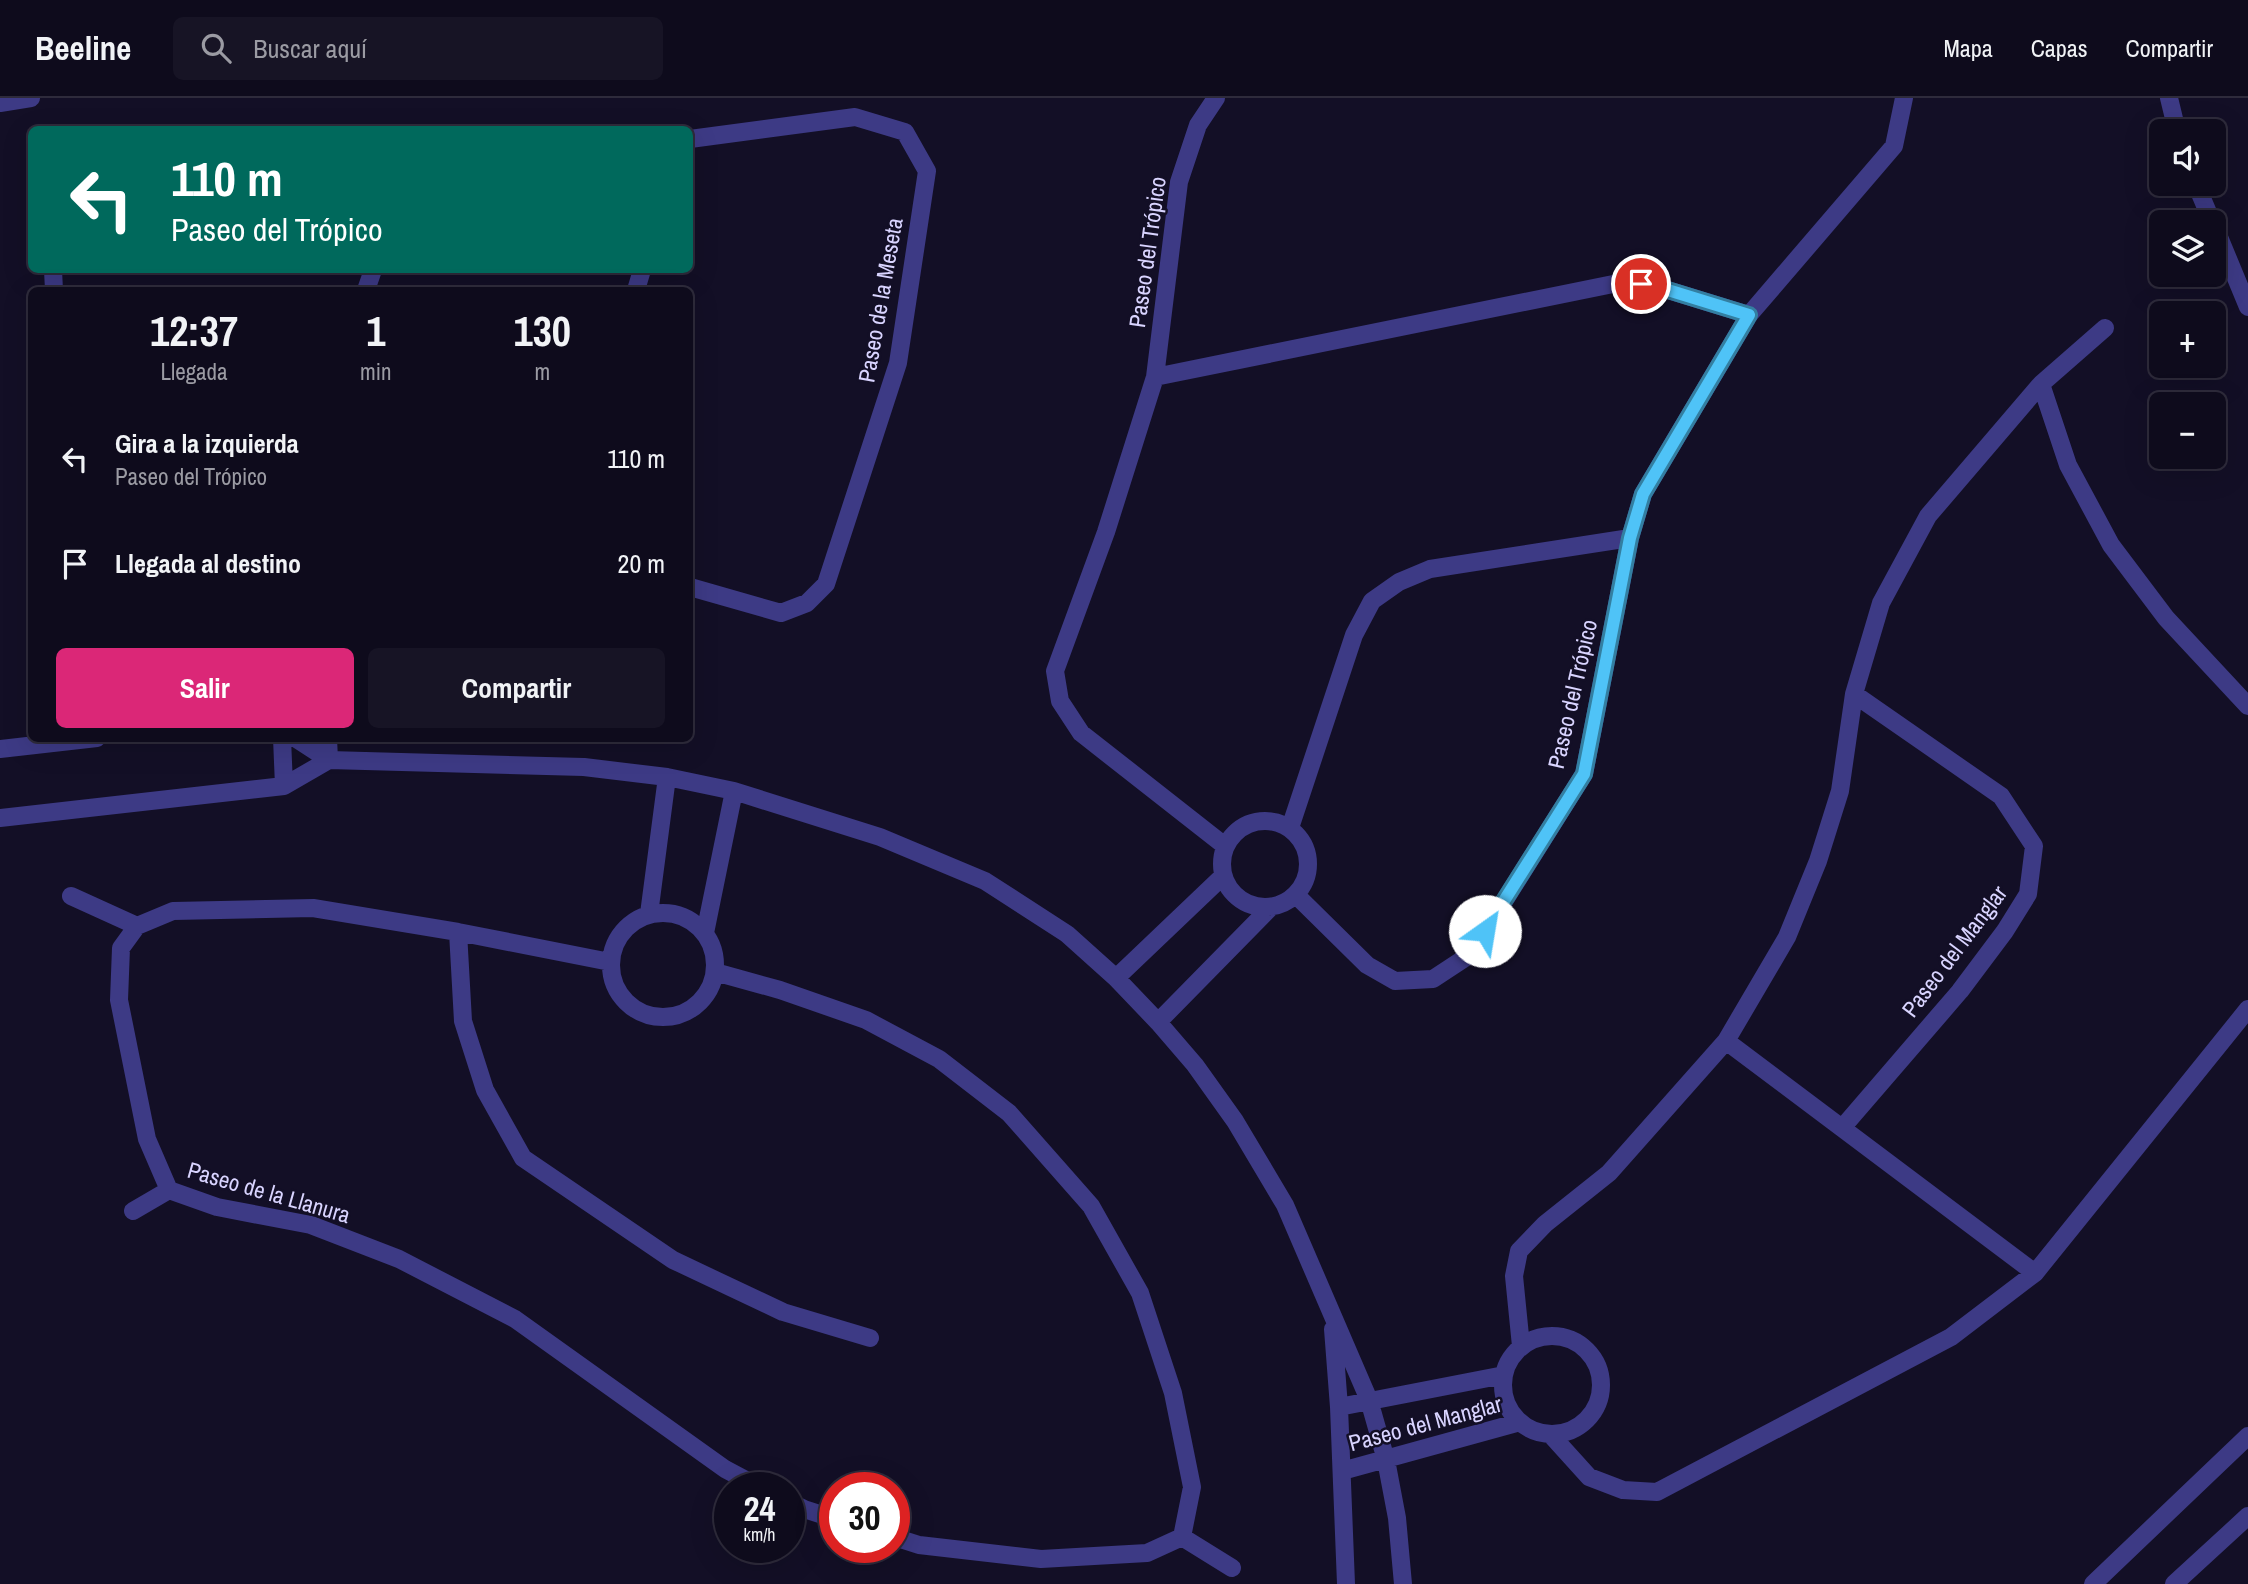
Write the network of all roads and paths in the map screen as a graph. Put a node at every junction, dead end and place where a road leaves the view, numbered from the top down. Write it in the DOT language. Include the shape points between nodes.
graph roads {
  1 [pos="31,98"];
  2 [pos="1216,98"];
  3 [pos="1904,98"];
  4 [pos="2169,98"];
  5 [pos="0,103"];
  6 [pos="2174,119"];
  7 [pos="693,139"];
  8 [pos="2226,255"];
  9 [pos="2248,307"];
  10 [pos="1749,315"];
  11 [pos="2105,328"];
  12 [pos="1155,377"];
  13 [pos="2041,384"];
  14 [pos="1630,538"];
  15 [pos="693,588"];
  16 [pos="1854,694"];
  17 [pos="2248,706"];
  18 [pos="62,742"];
  19 [pos="282,742"];
  20 [pos="301,742"];
  21 [pos="328,742"];
  22 [pos="0,749"];
  23 [pos="329,760"];
  24 [pos="667,777"];
  25 [pos="284,786"];
  26 [pos="734,791"];
  27 [pos="0,818"];
  28 [pos="1290,828"];
  29 [pos="1226,846"];
  30 [pos="1223,876"];
  31 [pos="1296,895"];
  32 [pos="71,897"];
  33 [pos="1270,908"];
  34 [pos="649,914"];
  35 [pos="137,926"];
  36 [pos="458,932"];
  37 [pos="705,933"];
  38 [pos="610,962"];
  39 [pos="715,972"];
  40 [pos="1116,978"];
  41 [pos="2248,1009"];
  42 [pos="1158,1022"];
  43 [pos="1726,1041"];
  44 [pos="1842,1128"];
  45 [pos="169,1190"];
  46 [pos="134,1211"];
  47 [pos="2035,1273"];
  48 [pos="1331,1311"];
  49 [pos="870,1338"];
  50 [pos="1521,1346"];
  51 [pos="1504,1375"];
  52 [pos="1369,1401"];
  53 [pos="1339,1407"];
  54 [pos="1520,1422"];
  55 [pos="1551,1435"];
  56 [pos="2248,1436"];
  57 [pos="1386,1460"];
  58 [pos="1342,1471"];
  59 [pos="730,1472"];
  60 [pos="2248,1516"];
  61 [pos="1182,1537"];
  62 [pos="910,1542"];
  63 [pos="1232,1568"];
  64 [pos="1346,1584"];
  65 [pos="1403,1584"];
  66 [pos="2093,1584"];
  67 [pos="2174,1584"];
  1 -- 5 [label="street"];
  2 -- 12 [label="street, Paseo del Trópico" via="1198,125 1179,182"];
  3 -- 10 [label="street, Paseo del Trópico" via="1894,146"];
  4 -- 6 [label="street"];
  7 -- 15 [label="street, Paseo de la Meseta" via="855,117 905,132 927,171 898,363 826,584 807,603 781,613"];
  8 -- 9 [label="street"];
  10 -- 12 [label="street" via="1658,287 1623,282"];
  10 -- 14 [label="street, Paseo del Trópico" via="1643,494"];
  11 -- 13 [label="street"];
  12 -- 29 [label="street, Paseo del Trópico" via="1106,532 1055,671 1060,701 1081,733"];
  13 -- 16 [label="street" via="1928,516 1881,603"];
  13 -- 17 [label="street" via="2068,466 2111,545 2166,618"];
  14 -- 28 [label="street" via="1430,569 1399,582 1372,601 1354,635"];
  14 -- 31 [label="street, Paseo del Trópico" via="1584,774 1471,954 1433,979 1395,981 1367,965"];
  16 -- 43 [label="street" via="1840,791 1818,861 1787,937"];
  16 -- 44 [label="street, Paseo del Manglar" via="2001,796 2034,846 2028,894 2005,931 1960,991"];
  18 -- 22 [label="street"];
  19 -- 25 [label="street"];
  20 -- 23 [label="street"];
  21 -- 23 [label="street"];
  23 -- 24 [label="street" via="584,766"];
  23 -- 25 [label="street"];
  24 -- 26 [label="street"];
  24 -- 34 [label="street"];
  25 -- 27 [label="street"];
  26 -- 37 [label="street"];
  26 -- 40 [label="street" via="880,837 985,881 1067,934"];
  28 -- 29 [label="street" via="1261,821 1234,834"];
  28 -- 31 [label="street" via="1301,839 1309,867"];
  29 -- 30 [label="street"];
  30 -- 33 [label="street" via="1240,900"];
  30 -- 40 [label="street"];
  31 -- 33 [label="street"];
  32 -- 35 [label="street"];
  33 -- 42 [label="street"];
  34 -- 37 [label="street" via="680,915"];
  34 -- 38 [label="street" via="622,931"];
  35 -- 36 [label="street" via="173,911 313,908"];
  35 -- 45 [label="street, Paseo de la Llanura" via="121,948 119,1000 147,1139"];
  36 -- 38 [label="street"];
  36 -- 49 [label="street" via="463,1021 485,1090 523,1158 673,1260 783,1311"];
  37 -- 39 [label="street" via="712,945"];
  38 -- 39 [label="street" via="613,982 623,999 639,1012 658,1018 678,1016 696,1006 709,990"];
  39 -- 61 [label="street" via="866,1020 939,1059 1009,1113 1091,1206 1140,1293 1173,1393 1192,1488"];
  40 -- 42 [label="street"];
  41 -- 47 [label="street, Paseo del Manglar"];
  42 -- 48 [label="street" via="1235,1121 1285,1205"];
  43 -- 44 [label="street"];
  43 -- 50 [label="street" via="1609,1173 1519,1251 1514,1276"];
  44 -- 47 [label="street"];
  45 -- 46 [label="street"];
  45 -- 59 [label="street, Paseo de la Llanura" via="217,1207 311,1225 399,1259 515,1319"];
  47 -- 55 [label="street, Paseo del Manglar" via="1951,1337 1657,1492 1623,1490 1590,1477"];
  48 -- 52 [label="street"];
  48 -- 53 [label="street"];
  50 -- 51 [label="street, Paseo del Manglar"];
  50 -- 55 [label="street" via="1553,1335 1570,1338 1595,1360 1601,1377 1601,1394 1584,1423"];
  51 -- 52 [label="street, Paseo del Manglar"];
  51 -- 54 [label="street, Paseo del Manglar" via="1503,1392"];
  52 -- 53 [label="street, Paseo del Manglar"];
  52 -- 57 [label="street"];
  53 -- 58 [label="street"];
  54 -- 55 [label="street, Paseo del Manglar"];
  54 -- 57 [label="street, Paseo del Manglar"];
  56 -- 66 [label="street"];
  57 -- 58 [label="street, Paseo del Manglar"];
  57 -- 65 [label="street"];
  58 -- 64 [label="street"];
  60 -- 67 [label="street"];
  61 -- 62 [label="street" via="1147,1553 1041,1559"];
  61 -- 63 [label="street"];
}
